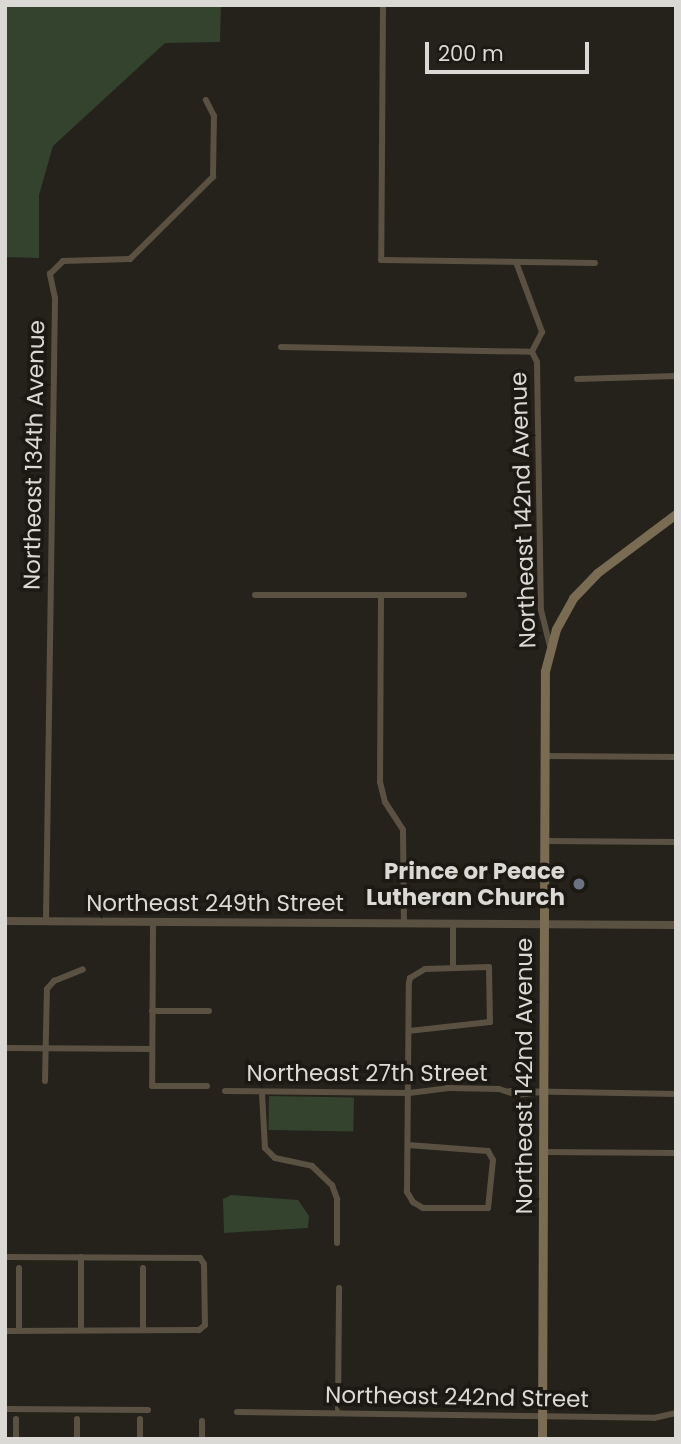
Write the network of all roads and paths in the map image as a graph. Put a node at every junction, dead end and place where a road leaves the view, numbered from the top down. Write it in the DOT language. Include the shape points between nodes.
graph roads {
  1 [pos="383,5"];
  2 [pos="206,100"];
  3 [pos="516,262"];
  4 [pos="595,262"];
  5 [pos="281,347"];
  6 [pos="532,352"];
  7 [pos="676,376"];
  8 [pos="577,379"];
  9 [pos="676,514"];
  10 [pos="255,595"];
  11 [pos="381,595"];
  12 [pos="464,596"];
  13 [pos="550,646"];
  14 [pos="545,756"];
  15 [pos="676,757"];
  16 [pos="545,841"];
  17 [pos="676,842"];
  18 [pos="5,921"];
  19 [pos="46,921"];
  20 [pos="153,922"];
  21 [pos="404,923"];
  22 [pos="453,923"];
  23 [pos="543,924"];
  24 [pos="676,925"];
  25 [pos="453,966"];
  26 [pos="83,970"];
  27 [pos="152,1011"];
  28 [pos="209,1011"];
  29 [pos="409,1031"];
  30 [pos="5,1048"];
  31 [pos="46,1048"];
  32 [pos="152,1049"];
  33 [pos="45,1081"];
  34 [pos="207,1086"];
  35 [pos="225,1091"];
  36 [pos="543,1092"];
  37 [pos="262,1093"];
  38 [pos="408,1093"];
  39 [pos="676,1094"];
  40 [pos="408,1145"];
  41 [pos="543,1152"];
  42 [pos="676,1153"];
  43 [pos="337,1243"];
  44 [pos="5,1257"];
  45 [pos="81,1257"];
  46 [pos="19,1268"];
  47 [pos="143,1268"];
  48 [pos="339,1288"];
  49 [pos="143,1330"];
  50 [pos="5,1331"];
  51 [pos="19,1331"];
  52 [pos="81,1331"];
  53 [pos="5,1409"];
  54 [pos="148,1410"];
  55 [pos="237,1412"];
  56 [pos="338,1412"];
  57 [pos="676,1413"];
  58 [pos="542,1416"];
  59 [pos="16,1419"];
  60 [pos="77,1419"];
  61 [pos="140,1419"];
  62 [pos="202,1421"];
  63 [pos="16,1439"];
  64 [pos="77,1439"];
  65 [pos="140,1439"];
  66 [pos="202,1439"];
  67 [pos="542,1439"];
  1 -- 3 [label="street" via="381,260"];
  2 -- 19 [label="street, Northeast 134th Avenue" via="214,116 213,177 130,260 63,261 50,274 55,305"];
  3 -- 4 [label="street"];
  3 -- 6 [label="street, Northeast 142nd Avenue" via="542,332"];
  5 -- 6 [label="street"];
  6 -- 13 [label="street, Northeast 142nd Avenue" via="537,362 541,610"];
  7 -- 8 [label="street"];
  9 -- 13 [label="main road" via="587,582 562,616"];
  10 -- 11 [label="street"];
  11 -- 12 [label="street"];
  11 -- 21 [label="street" via="380,782 385,802 403,830"];
  13 -- 14 [label="main road, Northeast 142nd Avenue" via="544,686"];
  14 -- 15 [label="street"];
  14 -- 16 [label="main road, Northeast 142nd Avenue"];
  16 -- 17 [label="street"];
  16 -- 23 [label="main road, Northeast 142nd Avenue"];
  18 -- 19 [label="street, Northeast 249th Street"];
  19 -- 20 [label="street, Northeast 249th Street"];
  20 -- 21 [label="street, Northeast 249th Street"];
  20 -- 27 [label="street"];
  21 -- 22 [label="street, Northeast 249th Street"];
  22 -- 23 [label="street, Northeast 249th Street"];
  22 -- 25 [label="street"];
  23 -- 24 [label="street, Northeast 249th Street"];
  23 -- 36 [label="main road, Northeast 142nd Avenue"];
  25 -- 29 [label="street" via="413,975"];
  25 -- 29 [label="street" via="486,965 491,972 490,1022"];
  26 -- 31 [label="street" via="48,987"];
  27 -- 28 [label="street"];
  27 -- 32 [label="street"];
  29 -- 38 [label="street"];
  30 -- 31 [label="street"];
  31 -- 32 [label="street"];
  31 -- 33 [label="street"];
  32 -- 34 [label="street" via="152,1086"];
  35 -- 37 [label="street, Northeast 27th Street"];
  36 -- 38 [label="street, Northeast 27th Street" via="447,1088"];
  36 -- 39 [label="street, Northeast 27th Street"];
  36 -- 41 [label="main road, Northeast 142nd Avenue"];
  37 -- 38 [label="street, Northeast 27th Street"];
  37 -- 43 [label="street" via="265,1148 275,1158 312,1166 324,1174 337,1199"];
  38 -- 40 [label="street"];
  40 -- 40 [label="street" via="481,1148 490,1153 488,1208 423,1208 413,1202 407,1192"];
  41 -- 42 [label="street"];
  41 -- 58 [label="main road, Northeast 142nd Avenue"];
  44 -- 45 [label="street"];
  45 -- 49 [label="street" via="204,1261 205,1325 199,1330"];
  45 -- 52 [label="street"];
  46 -- 51 [label="street"];
  47 -- 49 [label="street"];
  48 -- 56 [label="street"];
  49 -- 52 [label="street"];
  50 -- 51 [label="street"];
  51 -- 52 [label="street"];
  53 -- 54 [label="street"];
  55 -- 56 [label="street, Northeast 242nd Street"];
  56 -- 58 [label="street, Northeast 242nd Street"];
  57 -- 58 [label="street, Northeast 242nd Street" via="654,1418"];
  58 -- 67 [label="main road, Northeast 142nd Avenue"];
  59 -- 63 [label="street"];
  60 -- 64 [label="street"];
  61 -- 65 [label="street"];
  62 -- 66 [label="street"];
}
